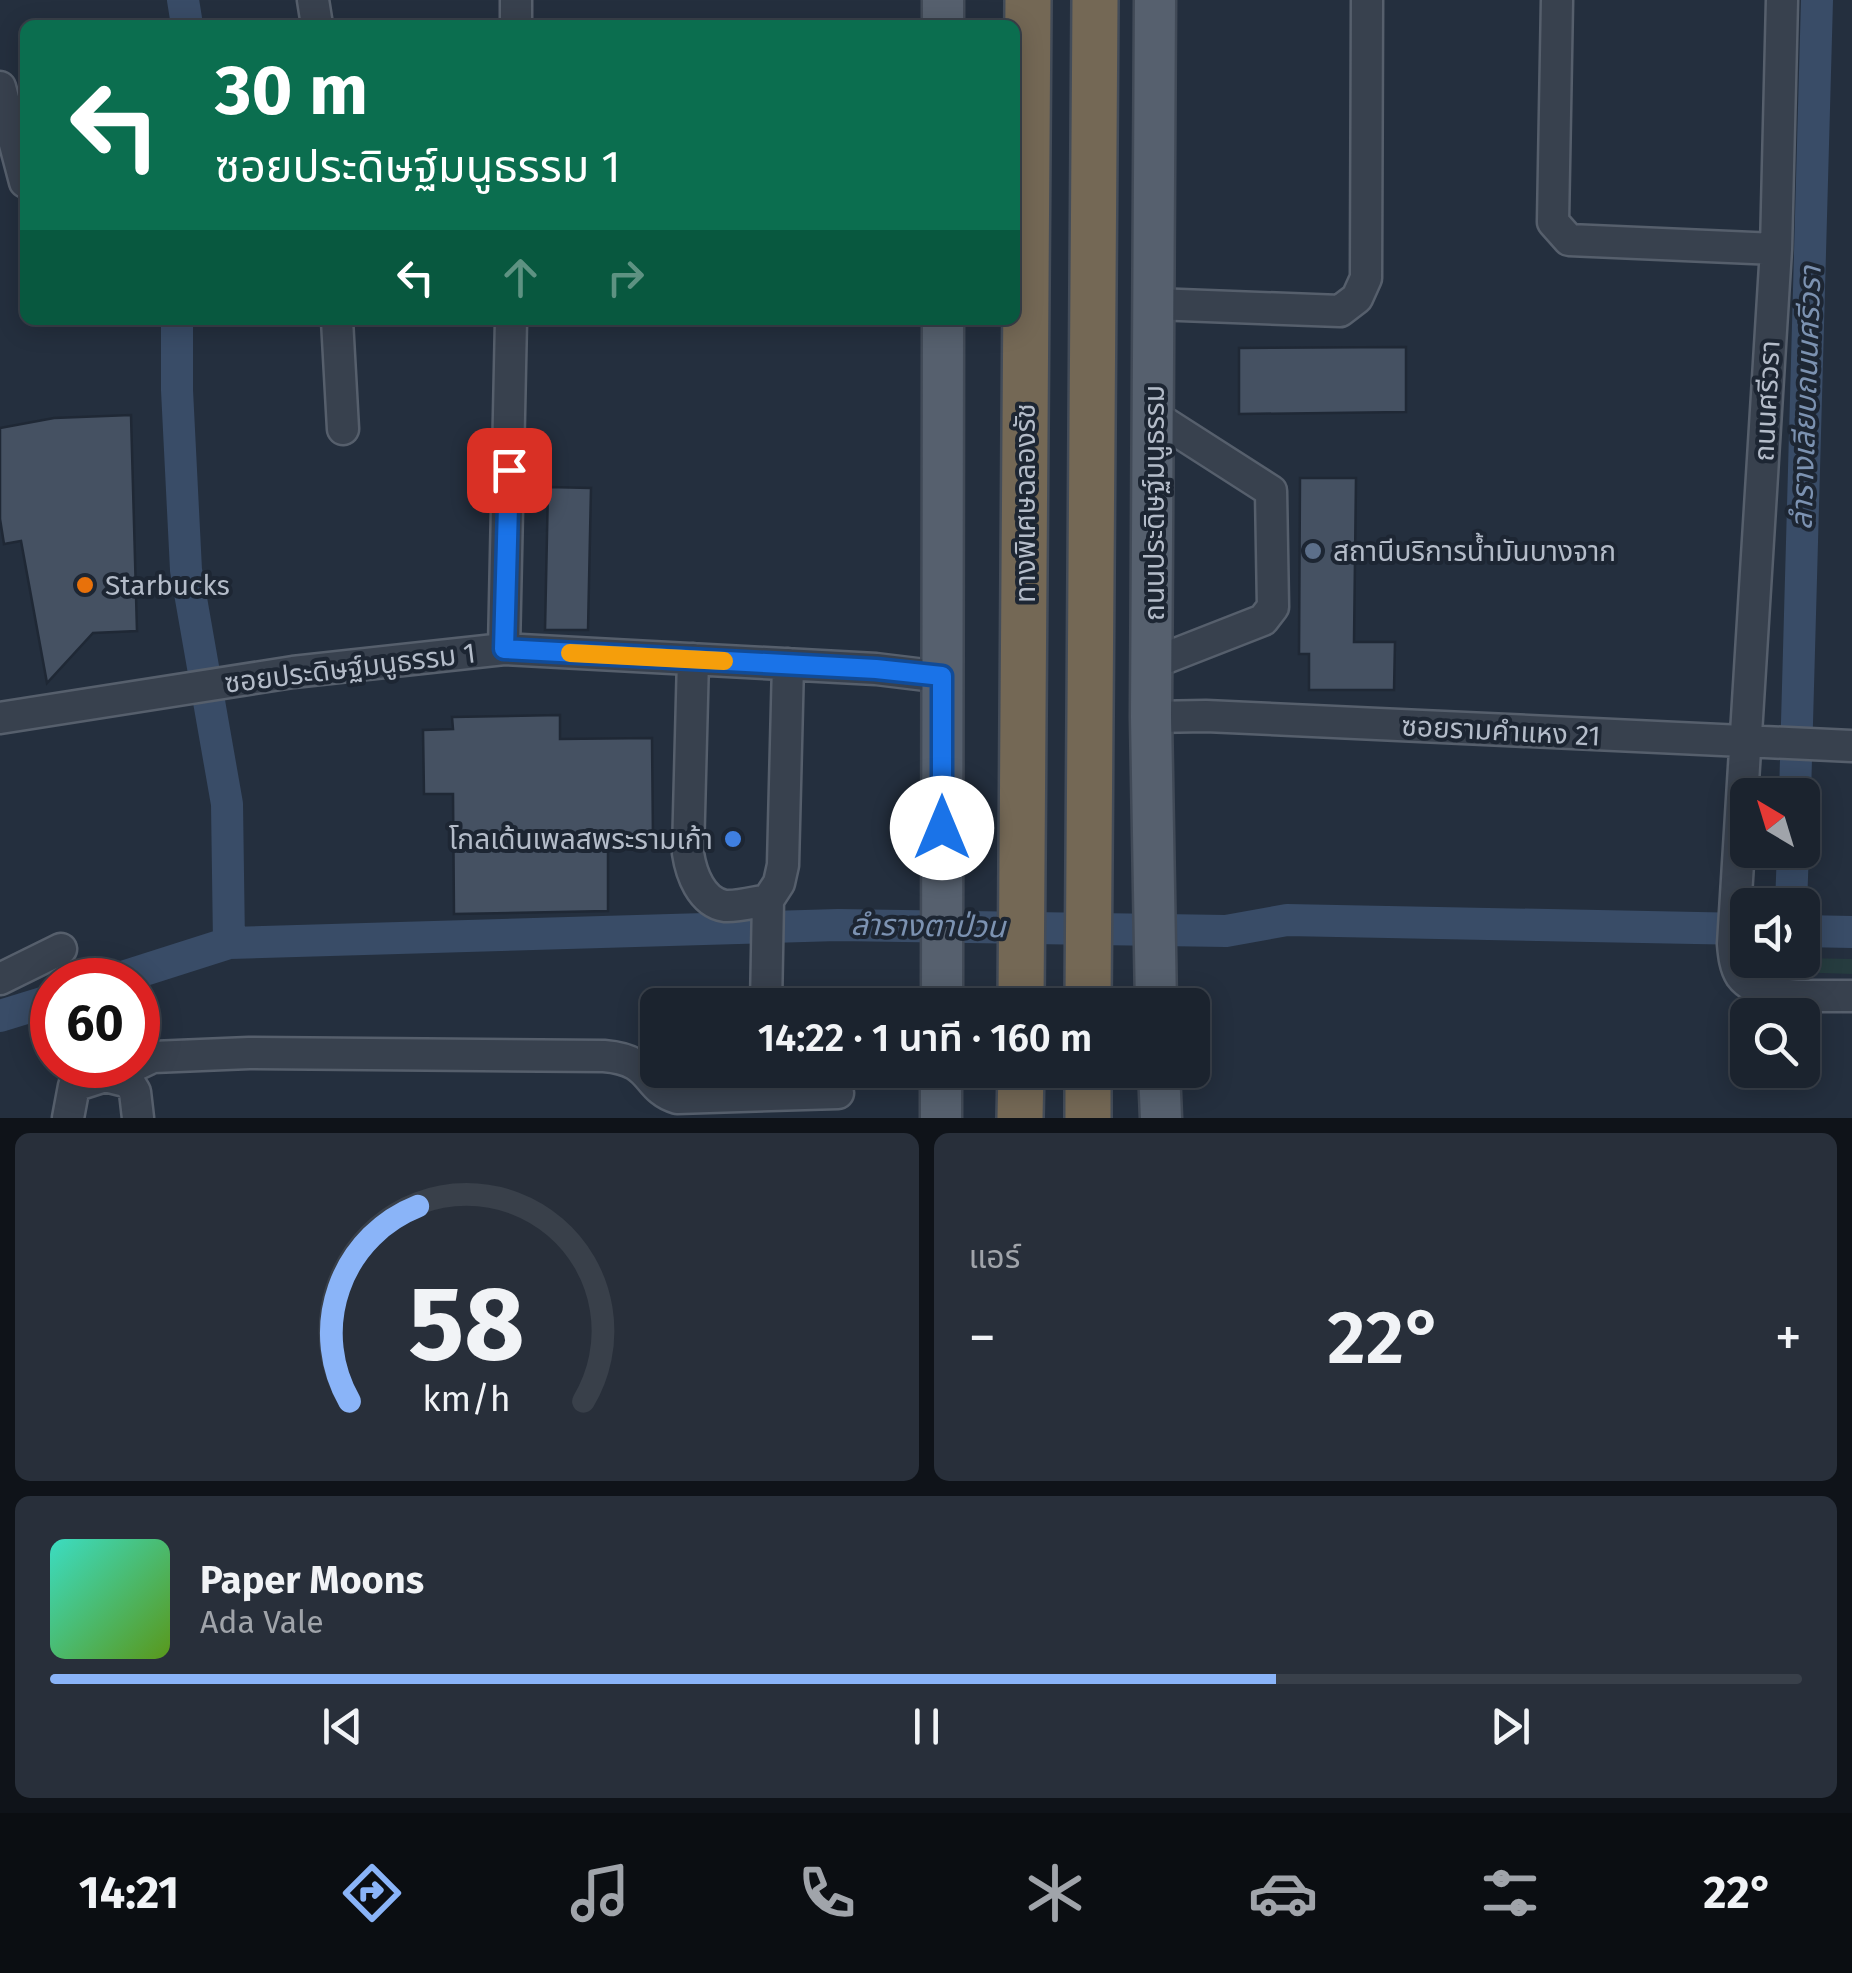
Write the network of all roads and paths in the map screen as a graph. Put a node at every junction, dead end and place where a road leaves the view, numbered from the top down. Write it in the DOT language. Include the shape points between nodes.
graph roads {
  1 [pos="1028,0"];
  2 [pos="1095,0"];
  3 [pos="1155,0"];
  4 [pos="1367,0"];
  5 [pos="1557,0"];
  6 [pos="1782,0"];
  7 [pos="0,87"];
  8 [pos="20,163"];
  9 [pos="1776,250"];
  10 [pos="1154,304"];
  11 [pos="337,325"];
  12 [pos="511,325"];
  13 [pos="942,325"];
  14 [pos="1154,416"];
  15 [pos="343,429"];
  16 [pos="504,649"];
  17 [pos="693,659"];
  18 [pos="1153,662"];
  19 [pos="788,664"];
  20 [pos="942,676"];
  21 [pos="1151,717"];
  22 [pos="0,718"];
  23 [pos="1760,743"];
  24 [pos="1839,746"];
  25 [pos="768,918"];
  26 [pos="62,949"];
  27 [pos="0,979"];
  28 [pos="766,988"];
  29 [pos="942,988"];
  30 [pos="1022,988"];
  31 [pos="1088,988"];
  32 [pos="1155,988"];
  33 [pos="1852,996"];
  34 [pos="160,1057"];
  35 [pos="640,1066"];
  36 [pos="74,1088"];
  37 [pos="135,1088"];
  38 [pos="662,1088"];
  39 [pos="736,1088"];
  40 [pos="806,1088"];
  41 [pos="942,1088"];
  42 [pos="1021,1088"];
  43 [pos="1088,1088"];
  44 [pos="1160,1088"];
  45 [pos="838,1092"];
  46 [pos="68,1118"];
  47 [pos="138,1118"];
  48 [pos="941,1118"];
  49 [pos="1020,1118"];
  50 [pos="1088,1118"];
  51 [pos="1161,1118"];
  1 -- 30 [label="highway, ทางพิเศษฉลองรัช"];
  2 -- 31 [label="highway"];
  3 -- 10 [label="main road, ถนนประดิษฐ์มนูธรรม"];
  4 -- 10 [label="street" via="1366,278 1357,298 1340,311"];
  5 -- 9 [label="street" via="1553,222 1560,232 1569,240"];
  6 -- 9 [label="street, ถนนศรีวรา"];
  7 -- 8 [label="street"];
  9 -- 23 [label="street, ถนนศรีวรา"];
  10 -- 14 [label="main road, ถนนประดิษฐ์มนูธรรม"];
  11 -- 15 [label="street"];
  12 -- 16 [label="street"];
  13 -- 20 [label="main road"];
  14 -- 18 [label="main road, ถนนประดิษฐ์มนูธรรม"];
  14 -- 18 [label="street" via="1271,490 1273,608 1263,620"];
  16 -- 17 [label="street, ซอยประดิษฐ์มนูธรรม 1"];
  16 -- 22 [label="street, ซอยประดิษฐ์มนูธรรม 1" via="292,672"];
  17 -- 19 [label="street, ซอยประดิษฐ์มนูธรรม 1"];
  17 -- 25 [label="street" via="691,872 708,898"];
  18 -- 21 [label="main road, ถนนประดิษฐ์มนูธรรม"];
  19 -- 20 [label="street, ซอยประดิษฐ์มนูธรรม 1"];
  19 -- 25 [label="street" via="783,865"];
  20 -- 29 [label="main road"];
  21 -- 23 [label="street, ซอยรามคำแหง 21"];
  21 -- 32 [label="main road, ถนนประดิษฐ์มนูธรรม"];
  23 -- 24 [label="street, ซอยรามคำแหง 21"];
  23 -- 33 [label="street, ถนนศรีวรา" via="1735,963 1752,986 1770,993"];
  25 -- 28 [label="street"];
  26 -- 27 [label="street"];
  34 -- 35 [label="street" via="604,1056"];
  36 -- 46 [label="street"];
  37 -- 47 [label="street"];
  38 -- 39 [label="street" via="677,1098"];
  40 -- 45 [label="street"];
  41 -- 48 [label="main road"];
  42 -- 49 [label="highway"];
  43 -- 50 [label="highway"];
  44 -- 51 [label="main road"];
}
